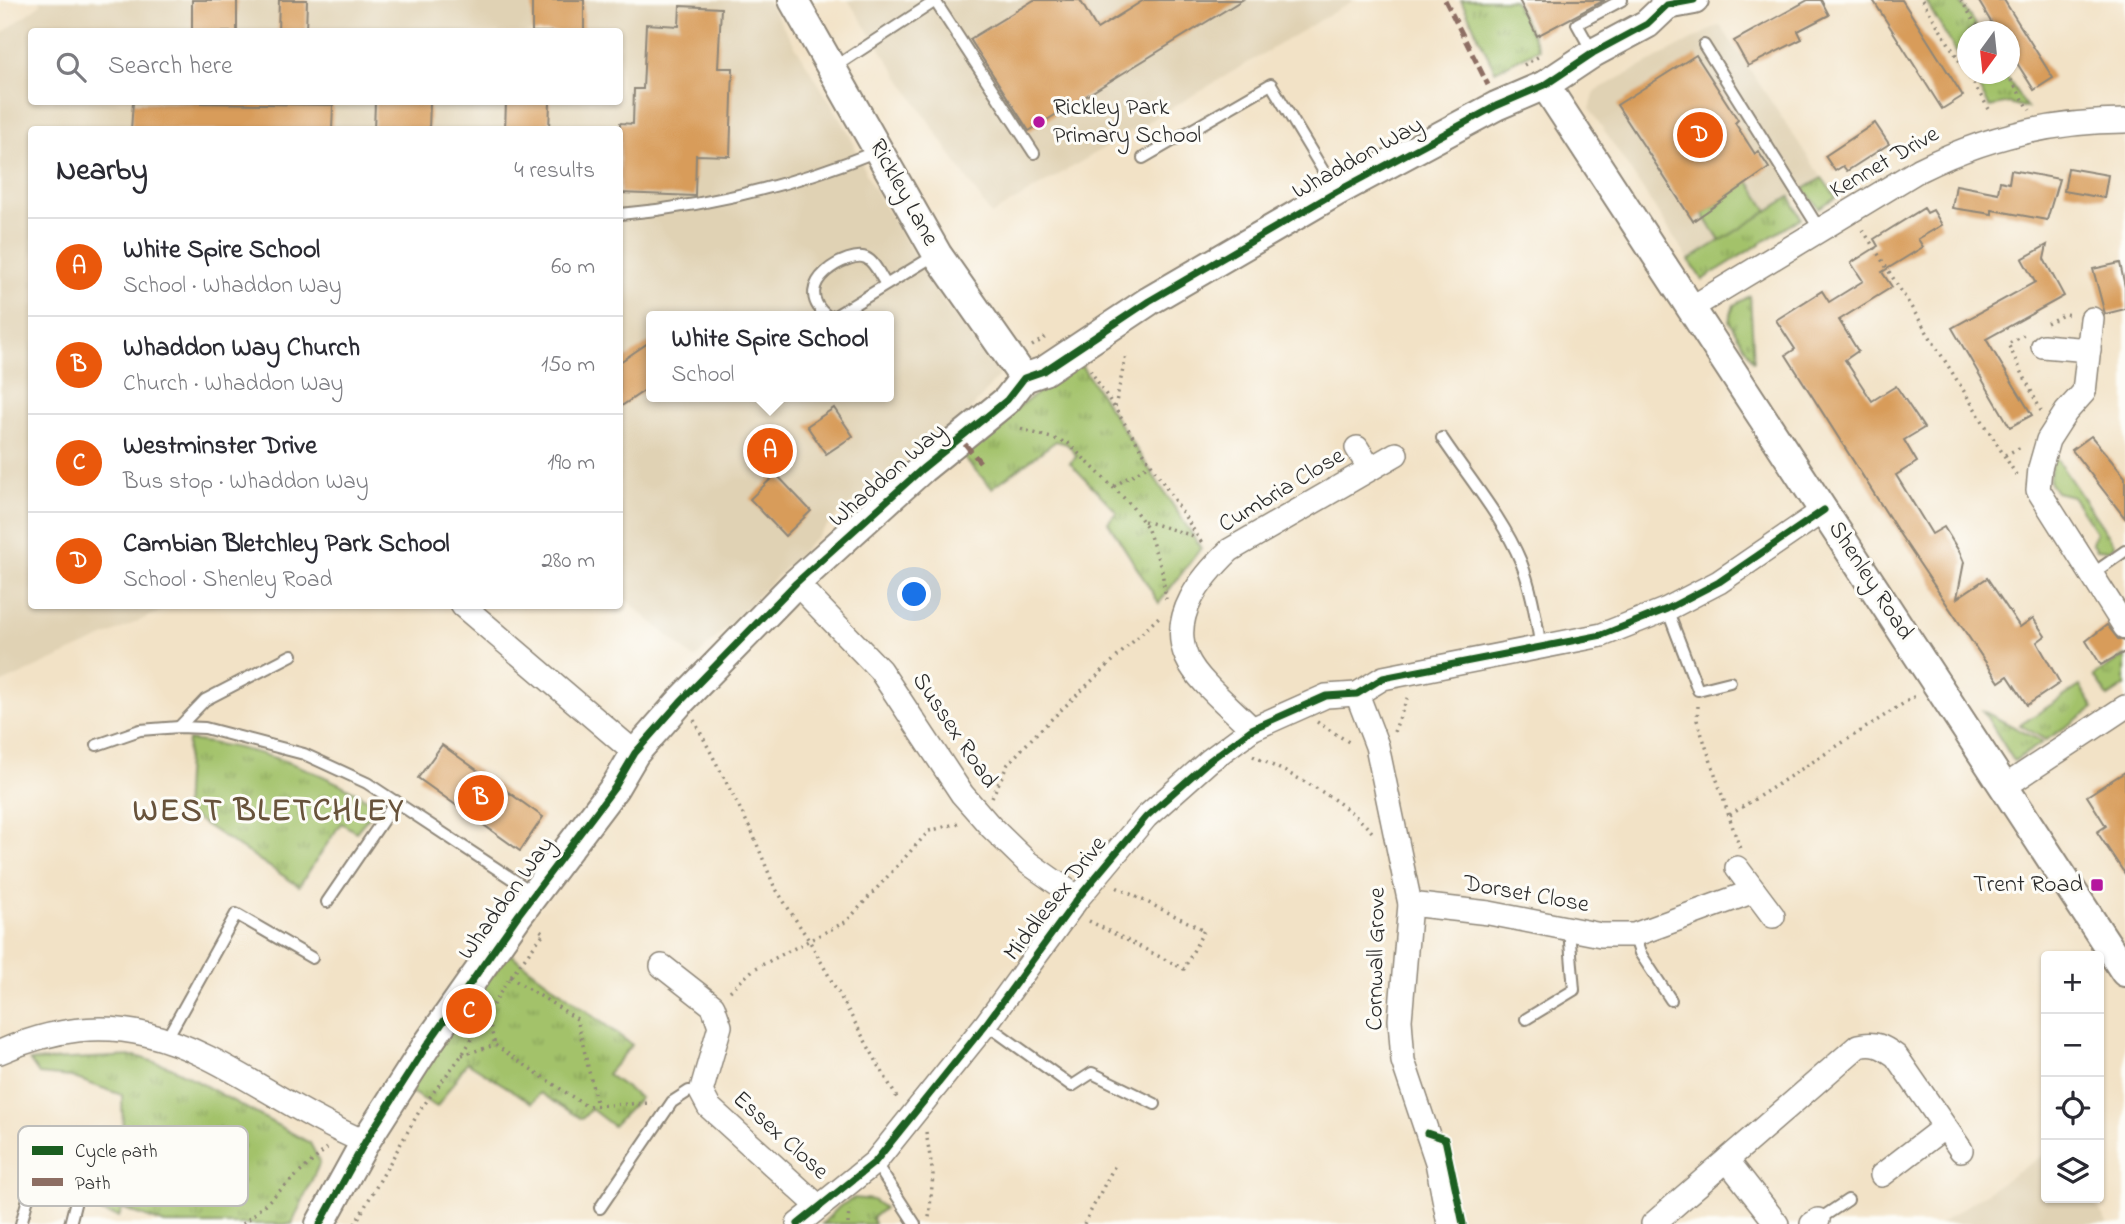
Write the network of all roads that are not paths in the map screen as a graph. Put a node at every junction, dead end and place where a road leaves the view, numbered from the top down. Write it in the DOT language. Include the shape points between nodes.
graph roads {
  1 [pos="793,0"];
  2 [pos="1622,0"];
  3 [pos="936,1"];
  4 [pos="1675,2"];
  5 [pos="1704,45"];
  6 [pos="1593,53"];
  7 [pos="833,68"];
  8 [pos="1545,85"];
  9 [pos="2125,121"];
  10 [pos="880,150"];
  11 [pos="1034,153"];
  12 [pos="1143,158"];
  13 [pos="1336,191"];
  14 [pos="623,214"];
  15 [pos="1820,230"];
  16 [pos="937,254"];
  17 [pos="886,284"];
  18 [pos="1691,308"];
  19 [pos="823,311"];
  20 [pos="843,311"];
  21 [pos="2092,319"];
  22 [pos="2044,335"];
  23 [pos="2088,350"];
  24 [pos="1024,378"];
  25 [pos="1442,438"];
  26 [pos="1357,449"];
  27 [pos="1396,454"];
  28 [pos="1370,469"];
  29 [pos="1824,510"];
  30 [pos="2125,551"];
  31 [pos="2092,574"];
  32 [pos="796,583"];
  33 [pos="467,609"];
  34 [pos="1667,609"];
  35 [pos="2125,627"];
  36 [pos="1541,648"];
  37 [pos="292,655"];
  38 [pos="1730,681"];
  39 [pos="1357,694"];
  40 [pos="2125,707"];
  41 [pos="179,726"];
  42 [pos="1256,737"];
  43 [pos="97,745"];
  44 [pos="635,753"];
  45 [pos="2004,787"];
  46 [pos="396,802"];
  47 [pos="1737,868"];
  48 [pos="1754,891"];
  49 [pos="327,902"];
  50 [pos="527,904"];
  51 [pos="1410,904"];
  52 [pos="1081,908"];
  53 [pos="1773,916"];
  54 [pos="1569,930"];
  55 [pos="1634,935"];
  56 [pos="312,958"];
  57 [pos="662,966"];
  58 [pos="2125,972"];
  59 [pos="1671,1000"];
  60 [pos="1526,1019"];
  61 [pos="986,1024"];
  62 [pos="167,1038"];
  63 [pos="0,1052"];
  64 [pos="701,1092"];
  65 [pos="1155,1104"];
  66 [pos="1944,1128"];
  67 [pos="354,1137"];
  68 [pos="1961,1150"];
  69 [pos="1727,1160"];
  70 [pos="875,1163"];
  71 [pos="1882,1175"];
  72 [pos="1848,1200"];
  73 [pos="26,1206"];
  74 [pos="75,1206"];
  75 [pos="818,1206"];
  76 [pos="600,1208"];
  77 [pos="1815,1222"];
  78 [pos="21,1224"];
  79 [pos="70,1224"];
  80 [pos="320,1224"];
  81 [pos="798,1224"];
  82 [pos="915,1224"];
  83 [pos="1449,1224"];
  84 [pos="1653,1224"];
  85 [pos="1777,1224"];
  1 -- 7 [label="street, Rickley Lane"];
  2 -- 6 [label="lane" via="1577,24"];
  3 -- 7 [label="lane"];
  3 -- 11 [label="lane"];
  4 -- 6 [label="street, Whaddon Way" via="1647,24"];
  5 -- 15 [label="lane"];
  6 -- 8 [label="street, Whaddon Way"];
  7 -- 10 [label="street, Rickley Lane"];
  8 -- 13 [label="street, Whaddon Way"];
  8 -- 18 [label="street, Shenley Road"];
  9 -- 15 [label="street, Kennet Drive" via="2052,125 2002,135 1957,151"];
  10 -- 14 [label="lane" via="782,185 705,203"];
  10 -- 16 [label="street, Rickley Lane"];
  12 -- 13 [label="lane" via="1271,84"];
  13 -- 24 [label="street, Whaddon Way" via="1044,371"];
  15 -- 18 [label="street, Kennet Drive"];
  16 -- 17 [label="lane"];
  16 -- 24 [label="street, Rickley Lane"];
  17 -- 19 [label="lane" via="865,257 849,258 812,288 811,297"];
  17 -- 20 [label="lane"];
  18 -- 29 [label="street, Shenley Road"];
  21 -- 23 [label="street"];
  22 -- 23 [label="street"];
  23 -- 31 [label="street" via="2084,392 2048,440 2038,490"];
  24 -- 32 [label="street, Whaddon Way" via="1007,400 922,469"];
  25 -- 36 [label="lane" via="1521,561"];
  26 -- 28 [label="street, Cumbria Close"];
  27 -- 28 [label="street, Cumbria Close"];
  28 -- 42 [label="street, Cumbria Close" via="1230,550 1189,600 1183,639 1186,657"];
  29 -- 34 [label="street, Middlesex Drive" via="1719,582"];
  29 -- 45 [label="street, Shenley Road"];
  30 -- 31 [label="lane"];
  31 -- 35 [label="street"];
  32 -- 44 [label="street, Whaddon Way"];
  32 -- 52 [label="street, Sussex Road" via="880,670 962,794 1027,862"];
  33 -- 44 [label="street"];
  34 -- 36 [label="street, Middlesex Drive" via="1602,635"];
  34 -- 38 [label="lane" via="1698,690"];
  36 -- 39 [label="street, Middlesex Drive" via="1383,678"];
  37 -- 41 [label="lane" via="205,700"];
  39 -- 42 [label="street, Middlesex Drive" via="1326,696"];
  39 -- 51 [label="street, Cornwall Grove" via="1377,746"];
  40 -- 45 [label="street"];
  41 -- 43 [label="lane" via="140,730"];
  41 -- 46 [label="lane" via="205,728 304,754 341,768"];
  42 -- 52 [label="street, Middlesex Drive" via="1209,761 1146,817"];
  44 -- 50 [label="street, Whaddon Way" via="615,787"];
  45 -- 58 [label="street, Shenley Road"];
  46 -- 49 [label="lane"];
  46 -- 50 [label="lane"];
  47 -- 48 [label="street"];
  48 -- 53 [label="street"];
  48 -- 55 [label="street, Dorset Close"];
  50 -- 67 [label="street, Whaddon Way"];
  51 -- 54 [label="street, Dorset Close" via="1489,913"];
  51 -- 83 [label="street, Cornwall Grove" via="1399,1020 1403,1061 1437,1162"];
  52 -- 61 [label="street, Middlesex Drive"];
  54 -- 55 [label="street, Dorset Close"];
  54 -- 60 [label="lane" via="1574,990"];
  55 -- 59 [label="lane" via="1640,953"];
  56 -- 62 [label="lane" via="236,914"];
  57 -- 64 [label="street, Essex Close" via="713,1006 720,1026"];
  61 -- 65 [label="lane" via="1072,1086 1092,1073"];
  61 -- 70 [label="street, Middlesex Drive" via="913,1129"];
  62 -- 63 [label="street" via="115,1029 73,1032 24,1041"];
  62 -- 67 [label="street" via="200,1051"];
  64 -- 75 [label="street, Essex Close" via="709,1107"];
  64 -- 76 [label="lane" via="689,1091 672,1102"];
  66 -- 68 [label="street"];
  66 -- 69 [label="street" via="1896,1056 1870,1043 1858,1046"];
  66 -- 71 [label="street"];
  67 -- 80 [label="street, Whaddon Way"];
  69 -- 84 [label="street"];
  69 -- 85 [label="street"];
  70 -- 75 [label="street, Middlesex Drive"];
  70 -- 82 [label="lane"];
  72 -- 77 [label="lane"];
  73 -- 78 [label="lane"];
  74 -- 79 [label="lane"];
  75 -- 81 [label="street, Middlesex Drive"];
}
